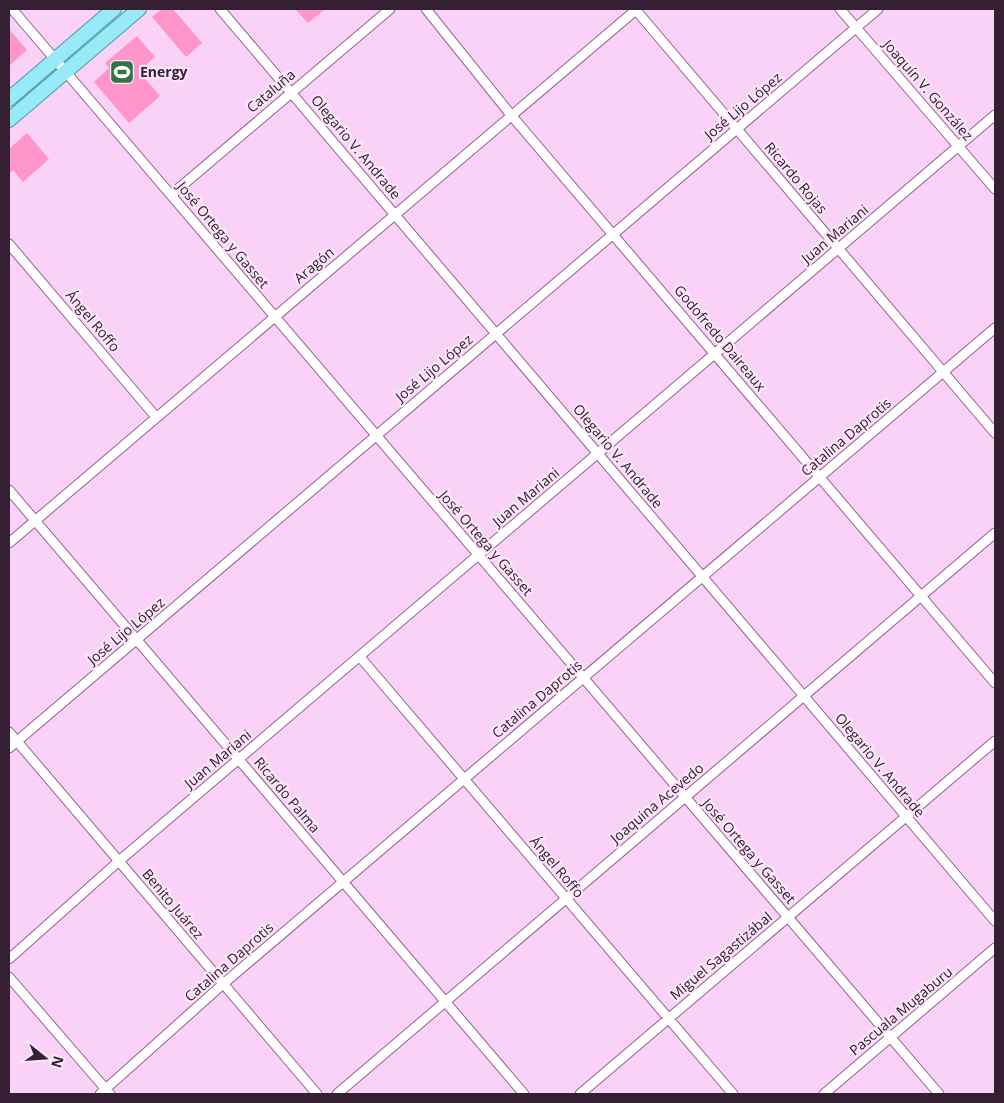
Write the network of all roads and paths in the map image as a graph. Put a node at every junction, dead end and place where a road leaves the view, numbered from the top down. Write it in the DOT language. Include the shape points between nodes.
graph roads {
  1 [pos="12,9"];
  2 [pos="114,9"];
  3 [pos="139,9"];
  4 [pos="220,9"];
  5 [pos="390,9"];
  6 [pos="426,9"];
  7 [pos="636,9"];
  8 [pos="840,9"];
  9 [pos="878,9"];
  10 [pos="856,27"];
  11 [pos="55,59"];
  12 [pos="66,71"];
  13 [pos="291,92"];
  14 [pos="9,99"];
  15 [pos="511,115"];
  16 [pos="995,116"];
  17 [pos="9,120"];
  18 [pos="737,129"];
  19 [pos="959,147"];
  20 [pos="995,189"];
  21 [pos="171,195"];
  22 [pos="394,214"];
  23 [pos="613,234"];
  24 [pos="9,244"];
  25 [pos="839,249"];
  26 [pos="274,316"];
  27 [pos="995,328"];
  28 [pos="496,334"];
  29 [pos="715,354"];
  30 [pos="943,372"];
  31 [pos="156,417"];
  32 [pos="995,432"];
  33 [pos="376,436"];
  34 [pos="598,454"];
  35 [pos="820,477"];
  36 [pos="9,490"];
  37 [pos="35,520"];
  38 [pos="995,533"];
  39 [pos="9,543"];
  40 [pos="478,555"];
  41 [pos="702,576"];
  42 [pos="921,596"];
  43 [pos="136,640"];
  44 [pos="360,657"];
  45 [pos="583,678"];
  46 [pos="995,683"];
  47 [pos="804,696"];
  48 [pos="9,732"];
  49 [pos="995,741"];
  50 [pos="17,742"];
  51 [pos="9,748"];
  52 [pos="239,759"];
  53 [pos="464,779"];
  54 [pos="685,798"];
  55 [pos="906,816"];
  56 [pos="119,861"];
  57 [pos="343,882"];
  58 [pos="567,899"];
  59 [pos="788,917"];
  60 [pos="995,921"];
  61 [pos="995,948"];
  62 [pos="9,959"];
  63 [pos="9,977"];
  64 [pos="223,984"];
  65 [pos="446,1002"];
  66 [pos="669,1018"];
  67 [pos="890,1038"];
  68 [pos="105,1092"];
  69 [pos="317,1094"];
  70 [pos="337,1094"];
  71 [pos="524,1094"];
  72 [pos="580,1094"];
  73 [pos="733,1094"];
  74 [pos="824,1094"];
  75 [pos="939,1094"];
  1 -- 11 [label="street, José Ortega y Gasset"];
  2 -- 11 [label="main road"];
  3 -- 12 [label="main road"];
  4 -- 13 [label="street, Olegario V. Andrade"];
  5 -- 13 [label="street, Cataluña"];
  6 -- 15 [label="street, Godofredo Daireaux"];
  7 -- 15 [label="street, Aragón"];
  7 -- 18 [label="street, Ricardo Rojas"];
  8 -- 10 [label="street, Joaquín V. González"];
  9 -- 10 [label="street, José Lijo López"];
  10 -- 18 [label="street, José Lijo López"];
  10 -- 19 [label="street, Joaquín V. González"];
  11 -- 12 [label="street, José Ortega y Gasset"];
  11 -- 14 [label="main road"];
  12 -- 17 [label="main road"];
  12 -- 21 [label="street, José Ortega y Gasset"];
  13 -- 21 [label="street, Cataluña"];
  13 -- 22 [label="street, Olegario V. Andrade"];
  15 -- 22 [label="street, Aragón"];
  15 -- 23 [label="street, Godofredo Daireaux"];
  16 -- 19 [label="street, Juan Mariani"];
  18 -- 23 [label="street, José Lijo López"];
  18 -- 25 [label="street, Ricardo Rojas"];
  19 -- 20 [label="street, Joaquín V. González"];
  19 -- 25 [label="street, Juan Mariani"];
  21 -- 26 [label="street, José Ortega y Gasset"];
  22 -- 26 [label="street, Aragón"];
  22 -- 28 [label="street, Olegario V. Andrade"];
  23 -- 28 [label="street, José Lijo López"];
  23 -- 29 [label="street, Godofredo Daireaux"];
  24 -- 31 [label="street, Ángel Roffo"];
  25 -- 29 [label="street, Juan Mariani"];
  25 -- 30 [label="street, Ricardo Rojas"];
  26 -- 31 [label="street, Aragón"];
  26 -- 33 [label="street, José Ortega y Gasset"];
  27 -- 30 [label="street, Catalina Daprotis"];
  28 -- 33 [label="street, José Lijo López"];
  28 -- 34 [label="street, Olegario V. Andrade"];
  29 -- 34 [label="street, Juan Mariani"];
  29 -- 35 [label="street, Godofredo Daireaux"];
  30 -- 32 [label="street, Ricardo Rojas"];
  30 -- 35 [label="street, Catalina Daprotis"];
  31 -- 37 [label="street, Aragón"];
  33 -- 40 [label="street, José Ortega y Gasset"];
  33 -- 43 [label="street, José Lijo López"];
  34 -- 40 [label="street, Juan Mariani"];
  34 -- 41 [label="street, Olegario V. Andrade"];
  35 -- 41 [label="street, Catalina Daprotis"];
  35 -- 42 [label="street, Godofredo Daireaux"];
  36 -- 37 [label="street, Ricardo Palma"];
  37 -- 39 [label="street, Aragón"];
  37 -- 43 [label="street, Ricardo Palma"];
  38 -- 42 [label="street, Joaquina Acevedo"];
  40 -- 44 [label="street, Juan Mariani"];
  40 -- 45 [label="street, José Ortega y Gasset"];
  41 -- 45 [label="street, Catalina Daprotis"];
  41 -- 47 [label="street, Olegario V. Andrade"];
  42 -- 46 [label="street, Godofredo Daireaux"];
  42 -- 47 [label="street, Joaquina Acevedo"];
  43 -- 50 [label="street, José Lijo López"];
  43 -- 52 [label="street, Ricardo Palma"];
  44 -- 52 [label="street, Juan Mariani"];
  44 -- 53 [label="street, Ángel Roffo"];
  45 -- 53 [label="street, Catalina Daprotis"];
  45 -- 54 [label="street, José Ortega y Gasset"];
  47 -- 54 [label="street, Joaquina Acevedo"];
  47 -- 55 [label="street, Olegario V. Andrade"];
  48 -- 50 [label="street, Benito Juárez"];
  49 -- 55 [label="street, Miguel Sagastizábal"];
  50 -- 51 [label="street, José Lijo López"];
  50 -- 56 [label="street, Benito Juárez"];
  52 -- 56 [label="street, Juan Mariani"];
  52 -- 57 [label="street, Ricardo Palma"];
  53 -- 57 [label="street, Catalina Daprotis"];
  53 -- 58 [label="street, Ángel Roffo"];
  54 -- 58 [label="street, Joaquina Acevedo"];
  54 -- 59 [label="street, José Ortega y Gasset"];
  55 -- 59 [label="street, Miguel Sagastizábal"];
  55 -- 60 [label="street, Olegario V. Andrade"];
  56 -- 62 [label="street, Juan Mariani"];
  56 -- 64 [label="street, Benito Juárez"];
  57 -- 64 [label="street, Catalina Daprotis"];
  57 -- 65 [label="street, Ricardo Palma"];
  58 -- 65 [label="street, Joaquina Acevedo"];
  58 -- 66 [label="street, Ángel Roffo"];
  59 -- 66 [label="street, Miguel Sagastizábal"];
  59 -- 67 [label="street, José Ortega y Gasset"];
  61 -- 67 [label="street, Pascuala Mugaburu"];
  63 -- 68 [label="street"];
  64 -- 68 [label="street, Catalina Daprotis"];
  64 -- 69 [label="street, Benito Juárez"];
  65 -- 70 [label="street, Joaquina Acevedo"];
  65 -- 71 [label="street, Ricardo Palma"];
  66 -- 72 [label="street, Miguel Sagastizábal"];
  66 -- 73 [label="street, Ángel Roffo"];
  67 -- 74 [label="street, Pascuala Mugaburu"];
  67 -- 75 [label="street, José Ortega y Gasset"];
}
